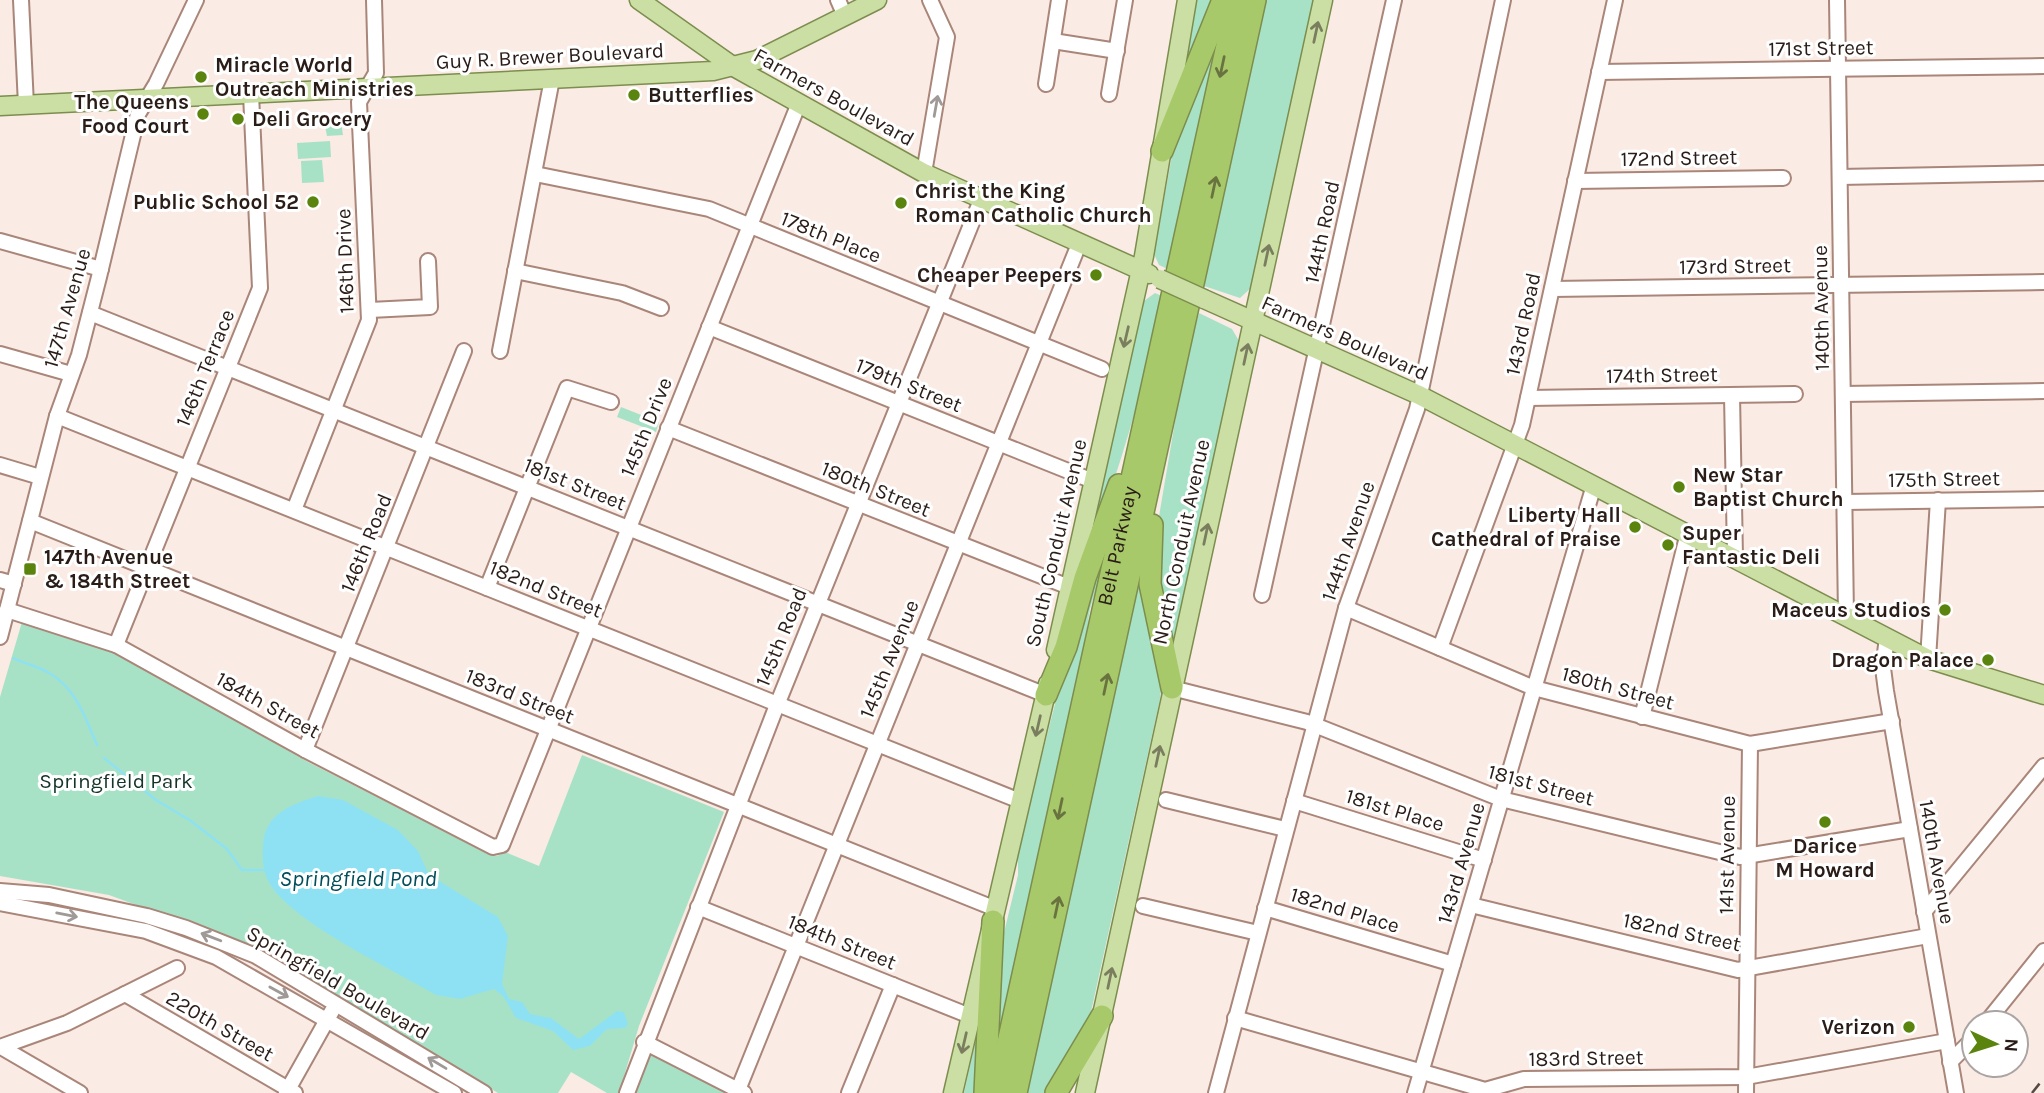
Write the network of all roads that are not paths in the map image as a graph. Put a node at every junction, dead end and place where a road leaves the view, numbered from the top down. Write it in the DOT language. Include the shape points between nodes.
graph roads {
  1 [pos="21,0"];
  2 [pos="196,0"];
  3 [pos="374,0"];
  4 [pos="877,0"];
  5 [pos="930,0"];
  6 [pos="1059,0"];
  7 [pos="1125,0"];
  8 [pos="1187,0"];
  9 [pos="1223,0"];
  10 [pos="1237,0"];
  11 [pos="1255,0"];
  12 [pos="1323,0"];
  13 [pos="1394,0"];
  14 [pos="1503,0"];
  15 [pos="1615,0"];
  16 [pos="1837,0"];
  17 [pos="651,4"];
  18 [pos="841,8"];
  19 [pos="1053,41"];
  20 [pos="1117,51"];
  21 [pos="2044,66"];
  22 [pos="734,67"];
  23 [pos="1838,69"];
  24 [pos="1600,72"];
  25 [pos="552,79"];
  26 [pos="1046,84"];
  27 [pos="368,88"];
  28 [pos="251,94"];
  29 [pos="1110,94"];
  30 [pos="147,99"];
  31 [pos="799,103"];
  32 [pos="26,105"];
  33 [pos="0,106"];
  34 [pos="1162,151"];
  35 [pos="924,173"];
  36 [pos="2044,173"];
  37 [pos="535,174"];
  38 [pos="1840,177"];
  39 [pos="1783,178"];
  40 [pos="1576,181"];
  41 [pos="981,200"];
  42 [pos="749,226"];
  43 [pos="0,241"];
  44 [pos="1079,244"];
  45 [pos="428,261"];
  46 [pos="101,269"];
  47 [pos="1141,270"];
  48 [pos="515,271"];
  49 [pos="2044,282"];
  50 [pos="1842,285"];
  51 [pos="1552,289"];
  52 [pos="939,304"];
  53 [pos="661,307"];
  54 [pos="370,310"];
  55 [pos="90,313"];
  56 [pos="1253,321"];
  57 [pos="709,327"];
  58 [pos="1039,343"];
  59 [pos="464,351"];
  60 [pos="500,351"];
  61 [pos="1318,351"];
  62 [pos="0,354"];
  63 [pos="228,367"];
  64 [pos="1102,369"];
  65 [pos="71,374"];
  66 [pos="1170,391"];
  67 [pos="2044,391"];
  68 [pos="1795,394"];
  69 [pos="1843,394"];
  70 [pos="1419,395"];
  71 [pos="1732,395"];
  72 [pos="1528,398"];
  73 [pos="611,402"];
  74 [pos="898,403"];
  75 [pos="1147,408"];
  76 [pos="334,409"];
  77 [pos="57,415"];
  78 [pos="668,428"];
  79 [pos="999,444"];
  80 [pos="1515,444"];
  81 [pos="428,448"];
  82 [pos="0,465"];
  83 [pos="187,468"];
  84 [pos="40,477"];
  85 [pos="1093,481"];
  86 [pos="1594,485"];
  87 [pos="528,488"];
  88 [pos="2044,499"];
  89 [pos="1938,500"];
  90 [pos="1845,502"];
  91 [pos="858,504"];
  92 [pos="293,510"];
  93 [pos="30,521"];
  94 [pos="628,528"];
  95 [pos="1688,533"];
  96 [pos="958,544"];
  97 [pos="387,548"];
  98 [pos="1735,557"];
  99 [pos="148,568"];
  100 [pos="7,582"];
  101 [pos="1069,587"];
  102 [pos="487,588"];
  103 [pos="1262,596"];
  104 [pos="817,604"];
  105 [pos="1346,608"];
  106 [pos="7,610"];
  107 [pos="1846,616"];
  108 [pos="588,629"];
  109 [pos="0,637"];
  110 [pos="1887,638"];
  111 [pos="116,645"];
  112 [pos="918,645"];
  113 [pos="346,648"];
  114 [pos="1440,648"];
  115 [pos="1928,659"];
  116 [pos="1172,688"];
  117 [pos="1534,688"];
  118 [pos="1046,695"];
  119 [pos="2044,695"];
  120 [pos="777,705"];
  121 [pos="1642,717"];
  122 [pos="1892,721"];
  123 [pos="1314,725"];
  124 [pos="548,730"];
  125 [pos="878,744"];
  126 [pos="1750,744"];
  127 [pos="305,750"];
  128 [pos="2044,766"];
  129 [pos="1501,799"];
  130 [pos="1166,800"];
  131 [pos="1020,801"];
  132 [pos="1294,801"];
  133 [pos="737,805"];
  134 [pos="1910,828"];
  135 [pos="1285,829"];
  136 [pos="502,845"];
  137 [pos="837,846"];
  138 [pos="1748,856"];
  139 [pos="1484,860"];
  140 [pos="0,891"];
  141 [pos="0,902"];
  142 [pos="1471,905"];
  143 [pos="698,906"];
  144 [pos="1143,906"];
  145 [pos="1265,908"];
  146 [pos="1924,912"];
  147 [pos="995,915"];
  148 [pos="1258,933"];
  149 [pos="1928,936"];
  150 [pos="797,946"];
  151 [pos="2044,951"];
  152 [pos="1453,964"];
  153 [pos="1747,967"];
  154 [pos="177,968"];
  155 [pos="893,985"];
  156 [pos="125,994"];
  157 [pos="336,1004"];
  158 [pos="1997,1009"];
  159 [pos="970,1016"];
  160 [pos="1102,1016"];
  161 [pos="1235,1018"];
  162 [pos="328,1019"];
  163 [pos="1947,1041"];
  164 [pos="644,1042"];
  165 [pos="1,1047"];
  166 [pos="1960,1052"];
  167 [pos="1950,1062"];
  168 [pos="1422,1072"];
  169 [pos="1746,1077"];
  170 [pos="741,1091"];
  171 [pos="289,1092"];
  172 [pos="80,1093"];
  173 [pos="454,1093"];
  174 [pos="484,1093"];
  175 [pos="626,1093"];
  176 [pos="849,1093"];
  177 [pos="953,1093"];
  178 [pos="985,1093"];
  179 [pos="998,1093"];
  180 [pos="1016,1093"];
  181 [pos="1056,1093"];
  182 [pos="1085,1093"];
  183 [pos="1216,1093"];
  184 [pos="1415,1093"];
  185 [pos="1746,1093"];
  186 [pos="1956,1093"];
  1 -- 32 [label="street"];
  2 -- 30 [label="street, 147th Avenue"];
  3 -- 27 [label="street, 146th Drive" via="376,73"];
  4 -- 18 [label="main road, Guy R. Brewer Boulevard"];
  35 -- 5 [label="street, one-way" via="947,37"];
  6 -- 19 [label="street"];
  7 -- 20 [label="street"];
  8 -- 34 [label="main road, South Conduit Avenue"];
  9 -- 34 [label="highway"];
  10 -- 75 [label="highway, Belt Parkway, one-way"];
  66 -- 11 [label="highway, Belt Parkway, one-way"];
  56 -- 12 [label="main road, North Conduit Avenue, one-way"];
  13 -- 61 [label="street, 144th Road"];
  14 -- 70 [label="street, 144th Avenue"];
  15 -- 24 [label="street, 143rd Road"];
  16 -- 23 [label="street, 140th Avenue"];
  17 -- 22 [label="main road, Farmers Boulevard"];
  18 -- 22 [label="main road, Guy R. Brewer Boulevard" via="764,57"];
  19 -- 20 [label="street"];
  19 -- 26 [label="street"];
  20 -- 29 [label="street"];
  21 -- 23 [label="street, 171st Street"];
  22 -- 25 [label="main road, Guy R. Brewer Boulevard"];
  22 -- 31 [label="main road, Farmers Boulevard"];
  23 -- 24 [label="street, 171st Street"];
  23 -- 38 [label="street, 140th Avenue"];
  24 -- 40 [label="street, 143rd Road"];
  25 -- 27 [label="main road, Guy R. Brewer Boulevard"];
  25 -- 37 [label="street"];
  27 -- 28 [label="main road, Guy R. Brewer Boulevard"];
  27 -- 54 [label="street, 146th Drive" via="359,102"];
  28 -- 30 [label="main road, Guy R. Brewer Boulevard"];
  28 -- 63 [label="street, 146th Terrace" via="260,288"];
  30 -- 32 [label="main road, Guy R. Brewer Boulevard"];
  30 -- 46 [label="street, 147th Avenue" via="138,114"];
  31 -- 35 [label="main road, Farmers Boulevard"];
  31 -- 42 [label="street, 145th Drive"];
  32 -- 33 [label="main road, Guy R. Brewer Boulevard"];
  34 -- 47 [label="main road, South Conduit Avenue"];
  35 -- 41 [label="main road, Farmers Boulevard"];
  36 -- 38 [label="street"];
  37 -- 42 [label="street, 178th Place" via="709,209"];
  37 -- 48 [label="street"];
  38 -- 50 [label="street, 140th Avenue"];
  39 -- 40 [label="street, 172nd Street"];
  40 -- 51 [label="street, 143rd Road"];
  41 -- 44 [label="main road, Farmers Boulevard"];
  41 -- 52 [label="street, 145th Road"];
  42 -- 52 [label="street, 178th Place"];
  42 -- 57 [label="street, 145th Drive"];
  43 -- 46 [label="street"];
  44 -- 47 [label="main road, Farmers Boulevard"];
  44 -- 58 [label="street, 145th Avenue"];
  45 -- 54 [label="street" via="430,307"];
  46 -- 55 [label="street, 147th Avenue"];
  47 -- 56 [label="main road, Farmers Boulevard, bridge"];
  47 -- 85 [label="main road, South Conduit Avenue, one-way"];
  48 -- 53 [label="street" via="622,293"];
  48 -- 60 [label="street"];
  49 -- 50 [label="street, 173rd Street"];
  50 -- 51 [label="street, 173rd Street"];
  50 -- 69 [label="street, 140th Avenue"];
  51 -- 72 [label="street, 143rd Road"];
  52 -- 58 [label="street, 178th Place"];
  52 -- 74 [label="street, 145th Road"];
  54 -- 76 [label="street, 146th Drive"];
  55 -- 63 [label="street, 181st Street"];
  55 -- 65 [label="street, 147th Avenue"];
  56 -- 61 [label="main road, Farmers Boulevard"];
  116 -- 56 [label="main road, North Conduit Avenue, one-way"];
  57 -- 74 [label="street, 179th Street"];
  57 -- 78 [label="street, 145th Drive"];
  58 -- 64 [label="street, 178th Place"];
  58 -- 79 [label="street, 145th Avenue"];
  59 -- 81 [label="street, 146th Road"];
  61 -- 70 [label="main road, Farmers Boulevard"];
  61 -- 103 [label="street, 144th Road"];
  62 -- 65 [label="street"];
  63 -- 76 [label="street, 181st Street"];
  63 -- 83 [label="street, 146th Terrace"];
  65 -- 77 [label="street, 147th Avenue"];
  66 -- 116 [label="highway" via="1149,562"];
  180 -- 66 [label="highway, Belt Parkway, one-way"];
  67 -- 69 [label="street"];
  68 -- 71 [label="street, 174th Street"];
  69 -- 90 [label="street, 140th Avenue"];
  70 -- 80 [label="main road, Farmers Boulevard"];
  70 -- 105 [label="street, 144th Avenue"];
  71 -- 72 [label="street, 174th Street"];
  71 -- 98 [label="street"];
  72 -- 80 [label="street, 143rd Road"];
  73 -- 87 [label="street" via="567,388"];
  74 -- 79 [label="street, 179th Street"];
  74 -- 91 [label="street, 145th Road"];
  75 -- 118 [label="highway"];
  75 -- 179 [label="highway, Belt Parkway, one-way"];
  76 -- 81 [label="street, 181st Street"];
  76 -- 92 [label="street, 146th Drive"];
  77 -- 83 [label="street, 182nd Street"];
  77 -- 84 [label="street, 147th Avenue"];
  78 -- 91 [label="street, 180th Street"];
  78 -- 94 [label="street, 145th Drive"];
  79 -- 85 [label="street, 179th Street"];
  79 -- 96 [label="street, 145th Avenue"];
  80 -- 86 [label="main road, Farmers Boulevard"];
  80 -- 114 [label="street, 143rd Road"];
  81 -- 87 [label="street, 181st Street"];
  81 -- 97 [label="street, 146th Road"];
  82 -- 84 [label="street"];
  83 -- 92 [label="street, 182nd Street"];
  83 -- 99 [label="street, 146th Terrace"];
  84 -- 93 [label="street, 147th Avenue"];
  85 -- 101 [label="main road, South Conduit Avenue"];
  86 -- 95 [label="main road, Farmers Boulevard"];
  86 -- 117 [label="street, 143rd Avenue"];
  87 -- 94 [label="street, 181st Street"];
  87 -- 102 [label="street"];
  88 -- 89 [label="street, 175th Street"];
  89 -- 90 [label="street, 175th Street"];
  89 -- 115 [label="street"];
  90 -- 107 [label="street, 140th Avenue"];
  91 -- 96 [label="street, 180th Street"];
  91 -- 104 [label="street, 145th Road"];
  92 -- 97 [label="street, 182nd Street"];
  93 -- 99 [label="street, 183rd Street"];
  93 -- 100 [label="street, 147th Avenue"];
  94 -- 104 [label="street, 181st Street"];
  94 -- 108 [label="street, 145th Drive"];
  95 -- 98 [label="main road, Farmers Boulevard"];
  95 -- 121 [label="street"];
  96 -- 101 [label="street, 180th Street"];
  96 -- 112 [label="street, 145th Avenue"];
  97 -- 102 [label="street, 182nd Street"];
  97 -- 113 [label="street, 146th Road"];
  98 -- 107 [label="main road, Farmers Boulevard"];
  99 -- 111 [label="street, 146th Terrace"];
  99 -- 113 [label="street, 183rd Street"];
  100 -- 106 [label="street, 147th Avenue"];
  101 -- 118 [label="main road, South Conduit Avenue"];
  102 -- 108 [label="street, 182nd Street"];
  104 -- 112 [label="street, 181st Street"];
  104 -- 120 [label="street, 145th Road"];
  105 -- 114 [label="street, 180th Street"];
  105 -- 123 [label="street, 144th Avenue"];
  106 -- 109 [label="street, 147th Avenue"];
  106 -- 111 [label="street, 184th Street"];
  107 -- 110 [label="main road, Farmers Boulevard"];
  108 -- 120 [label="street, 182nd Street"];
  108 -- 124 [label="street, 145th Drive"];
  110 -- 115 [label="main road, Farmers Boulevard"];
  110 -- 122 [label="street, 140th Avenue" via="1883,668"];
  111 -- 127 [label="street, 184th Street"];
  112 -- 118 [label="street, 181st Street"];
  112 -- 125 [label="street, 145th Avenue"];
  113 -- 124 [label="street, 183rd Street"];
  113 -- 127 [label="street, 146th Road"];
  114 -- 117 [label="street, 180th Street"];
  115 -- 119 [label="main road, Farmers Boulevard"];
  116 -- 123 [label="street, 181st Street"];
  160 -- 116 [label="main road, North Conduit Avenue, one-way"];
  117 -- 121 [label="street, 180th Street"];
  117 -- 129 [label="street, 143rd Avenue"];
  118 -- 131 [label="main road, South Conduit Avenue, one-way"];
  120 -- 125 [label="street, 182nd Street"];
  120 -- 133 [label="street, 145th Road"];
  121 -- 126 [label="street, 180th Street"];
  122 -- 126 [label="street, 180th Street"];
  122 -- 134 [label="street, 140th Avenue"];
  123 -- 129 [label="street, 181st Street"];
  123 -- 132 [label="street, 144th Avenue"];
  124 -- 133 [label="street, 183rd Street"];
  124 -- 136 [label="street, 145th Drive"];
  125 -- 131 [label="street, 182nd Street"];
  125 -- 137 [label="street, 145th Avenue"];
  126 -- 138 [label="street, 141st Avenue"];
  127 -- 136 [label="street, 184th Street" via="493,847"];
  128 -- 146 [label="street"];
  129 -- 138 [label="street, 181st Street"];
  129 -- 139 [label="street, 143rd Avenue"];
  130 -- 135 [label="street"];
  131 -- 147 [label="main road, South Conduit Avenue"];
  132 -- 135 [label="street, 144th Avenue"];
  132 -- 139 [label="street, 181st Place"];
  133 -- 137 [label="street, 183rd Street"];
  133 -- 143 [label="street, 145th Road"];
  134 -- 138 [label="street, 181st Street"];
  134 -- 146 [label="street, 140th Avenue"];
  135 -- 145 [label="street, 144th Avenue"];
  137 -- 147 [label="street, 183rd Street"];
  137 -- 150 [label="street, 145th Avenue"];
  138 -- 153 [label="street, 141st Avenue"];
  139 -- 142 [label="street, 143rd Avenue"];
  157 -- 140 [label="street, Springfield Boulevard, one-way" via="256,956 186,928 103,905"];
  141 -- 162 [label="street, Springfield Boulevard, one-way" via="172,940 216,957"];
  142 -- 152 [label="street, 143rd Avenue"];
  142 -- 153 [label="street, 182nd Street" via="1738,970"];
  143 -- 150 [label="street, 184th Street"];
  143 -- 164 [label="street, 145th Road"];
  144 -- 148 [label="street"];
  145 -- 148 [label="street, 144th Avenue"];
  145 -- 152 [label="street, 182nd Place"];
  146 -- 149 [label="street, 140th Avenue"];
  147 -- 159 [label="main road, South Conduit Avenue"];
  147 -- 178 [label="highway"];
  148 -- 161 [label="street, 144th Avenue"];
  149 -- 153 [label="street, 182nd Street"];
  149 -- 163 [label="street, 140th Avenue"];
  150 -- 155 [label="street, 184th Street"];
  150 -- 170 [label="street, 145th Avenue"];
  151 -- 158 [label="street"];
  152 -- 168 [label="street, 143rd Avenue"];
  153 -- 169 [label="street, 141st Avenue"];
  154 -- 156 [label="street"];
  155 -- 159 [label="street, 184th Street"];
  155 -- 176 [label="street"];
  156 -- 165 [label="street" via="67,1023"];
  156 -- 171 [label="street, 220th Street"];
  157 -- 162 [label="street"];
  174 -- 157 [label="street, Springfield Boulevard, one-way"];
  159 -- 177 [label="main road, South Conduit Avenue, one-way"];
  160 -- 181 [label="highway"];
  160 -- 182 [label="main road, North Conduit Avenue"];
  161 -- 168 [label="street, 183rd Street"];
  161 -- 183 [label="street, 144th Avenue"];
  162 -- 171 [label="street"];
  162 -- 173 [label="street, Springfield Boulevard"];
  163 -- 167 [label="street, 140th Avenue"];
  163 -- 169 [label="street, 183rd Street"];
  164 -- 170 [label="street"];
  164 -- 175 [label="street, 145th Road"];
  165 -- 172 [label="street"];
  166 -- 167 [label="street"];
  167 -- 186 [label="street, 140th Avenue"];
  168 -- 169 [label="street, 183rd Street" via="1485,1090 1524,1079"];
  168 -- 184 [label="street, 143rd Avenue"];
  169 -- 185 [label="street, 141st Avenue"];
}
